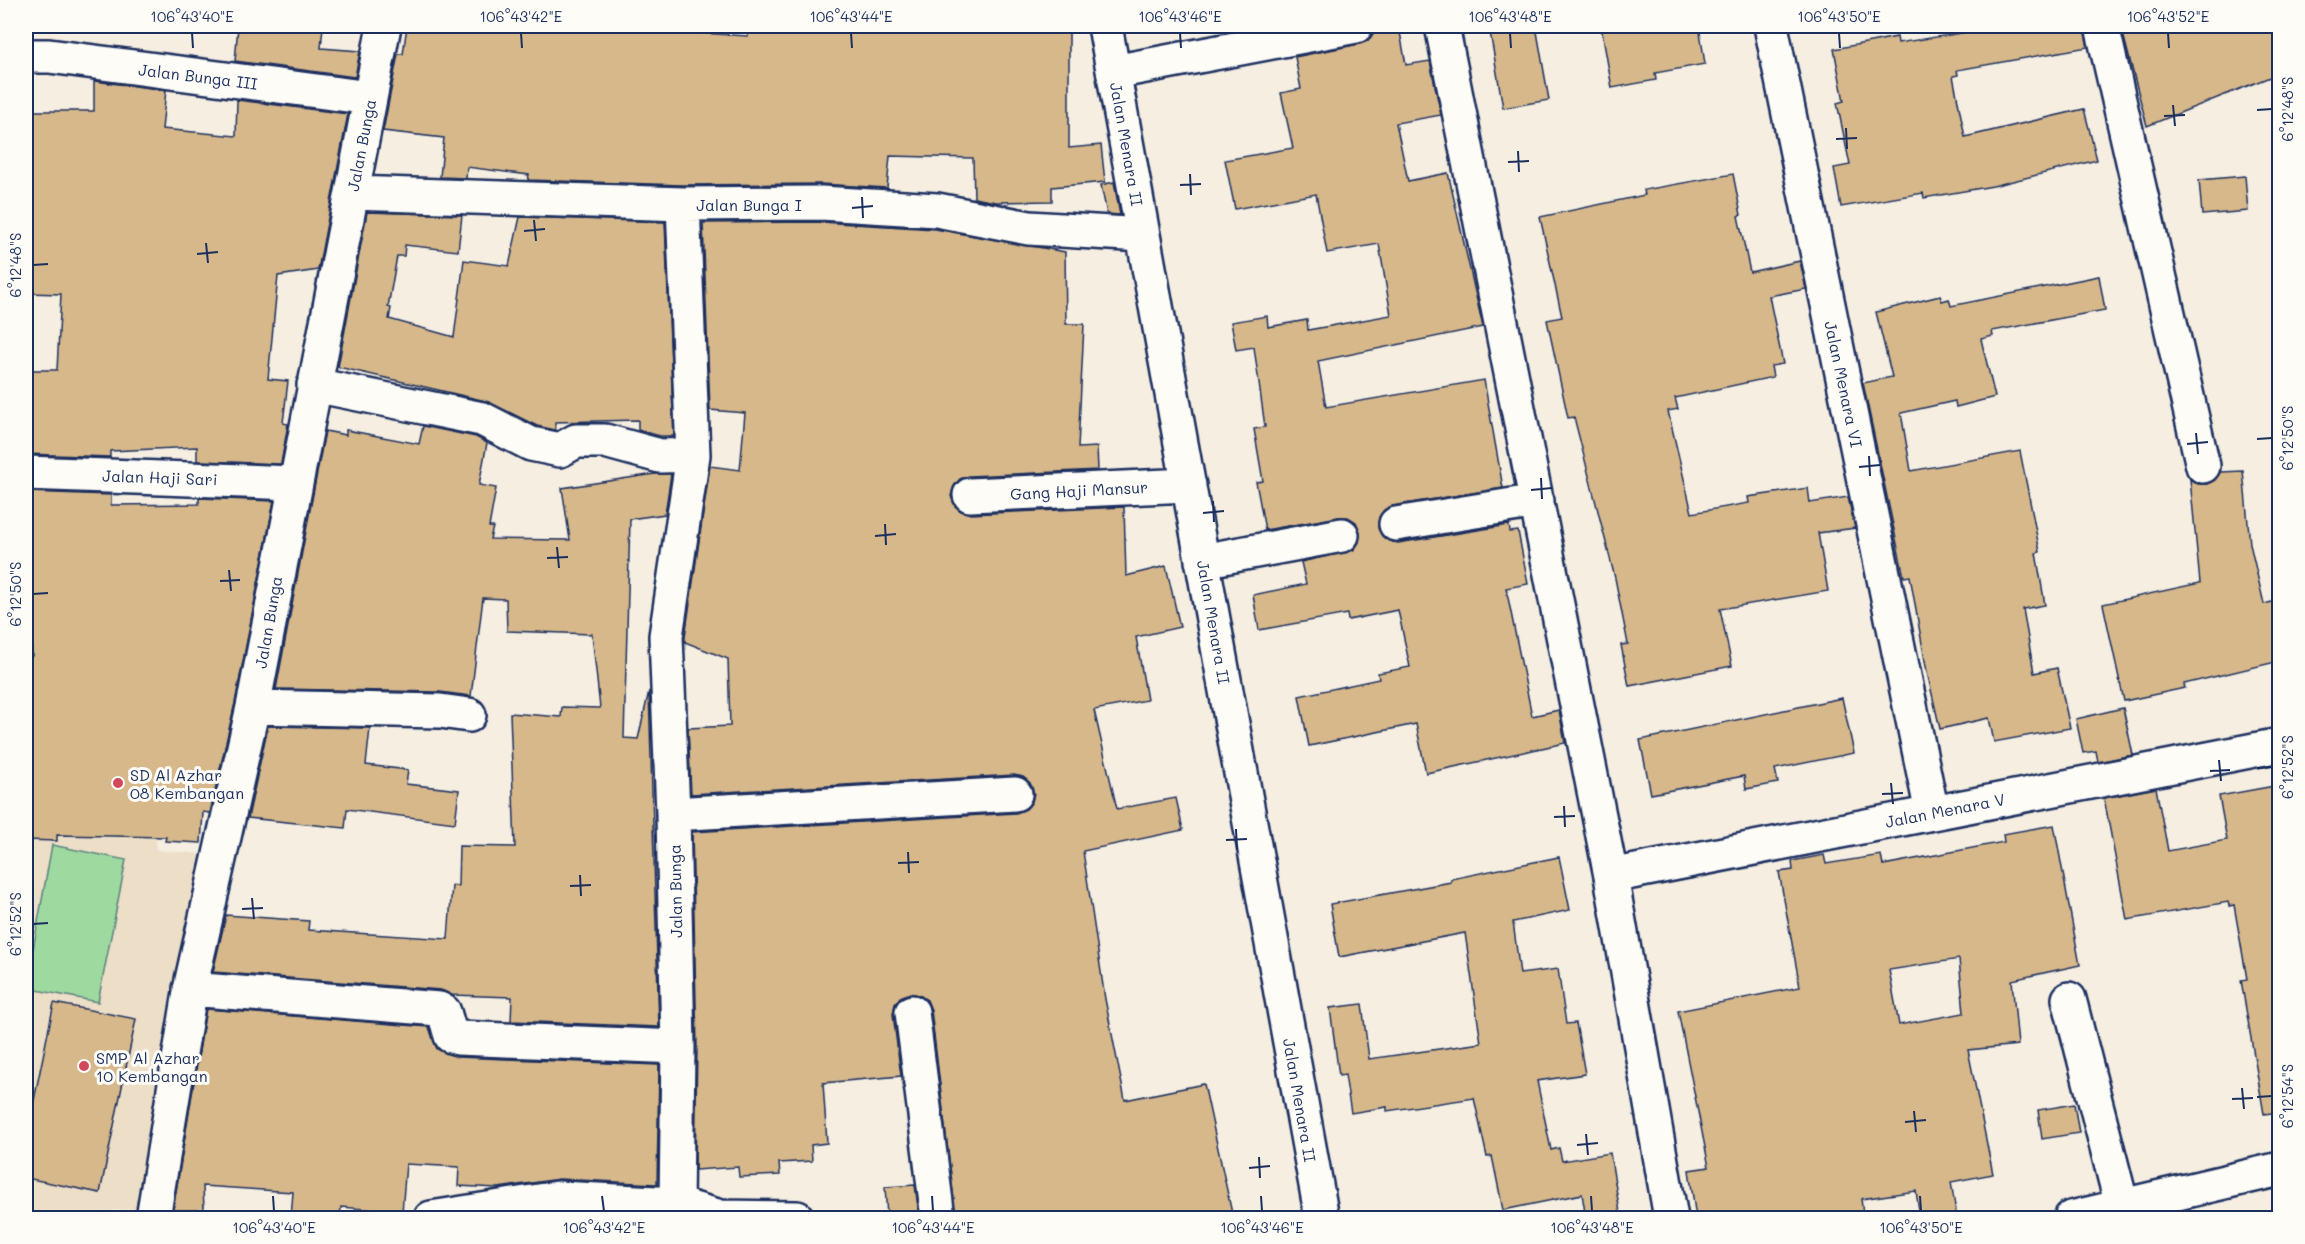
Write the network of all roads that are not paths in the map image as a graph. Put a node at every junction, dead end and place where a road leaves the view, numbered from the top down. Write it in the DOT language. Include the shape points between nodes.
graph roads {
  1 [pos="384,26"];
  2 [pos="1105,26"];
  3 [pos="1356,26"];
  4 [pos="1442,26"];
  5 [pos="1771,26"];
  6 [pos="2102,26"];
  7 [pos="26,56"];
  8 [pos="1114,72"];
  9 [pos="369,98"];
  10 [pos="352,193"];
  11 [pos="683,204"];
  12 [pos="1143,235"];
  13 [pos="314,385"];
  14 [pos="693,455"];
  15 [pos="2203,466"];
  16 [pos="26,473"];
  17 [pos="294,483"];
  18 [pos="1189,485"];
  19 [pos="970,495"];
  20 [pos="1537,501"];
  21 [pos="1396,524"];
  22 [pos="1342,535"];
  23 [pos="1202,561"];
  24 [pos="253,706"];
  25 [pos="469,715"];
  26 [pos="2280,745"];
  27 [pos="1015,794"];
  28 [pos="1932,813"];
  29 [pos="673,814"];
  30 [pos="1611,876"];
  31 [pos="190,989"];
  32 [pos="2069,999"];
  33 [pos="912,1012"];
  34 [pos="678,1047"];
  35 [pos="2280,1169"];
  36 [pos="676,1204"];
  37 [pos="2122,1206"];
  38 [pos="153,1218"];
  39 [pos="430,1218"];
  40 [pos="797,1218"];
  41 [pos="938,1218"];
  42 [pos="1322,1218"];
  43 [pos="1671,1218"];
  44 [pos="2070,1218"];
  1 -- 9 [label="street, Jalan Bunga"];
  2 -- 8 [label="street, Jalan Menara II"];
  3 -- 8 [label="street"];
  4 -- 20 [label="street"];
  5 -- 28 [label="street, Jalan Menara VI"];
  6 -- 15 [label="street"];
  7 -- 9 [label="street, Jalan Bunga III"];
  8 -- 12 [label="street, Jalan Menara II"];
  9 -- 10 [label="street, Jalan Bunga"];
  10 -- 11 [label="street, Jalan Bunga I"];
  10 -- 13 [label="street, Jalan Bunga"];
  11 -- 12 [label="street, Jalan Bunga I" via="821,203 937,210 1029,228"];
  11 -- 14 [label="street, Jalan Bunga"];
  12 -- 18 [label="street, Jalan Menara II"];
  13 -- 14 [label="street" via="482,419 531,444 560,450 576,441 605,441 660,456"];
  13 -- 17 [label="street, Jalan Bunga"];
  14 -- 29 [label="street, Jalan Bunga" via="666,636"];
  16 -- 17 [label="street, Jalan Haji Sari"];
  17 -- 24 [label="street, Jalan Bunga"];
  18 -- 19 [label="street, Gang Haji Mansur"];
  18 -- 23 [label="street, Jalan Menara II"];
  20 -- 21 [label="street"];
  20 -- 30 [label="street"];
  22 -- 23 [label="street"];
  23 -- 42 [label="street, Jalan Menara II"];
  24 -- 25 [label="street"];
  24 -- 31 [label="street, Jalan Bunga"];
  26 -- 28 [label="street, Jalan Menara V"];
  27 -- 29 [label="street"];
  28 -- 30 [label="street, Jalan Menara V"];
  29 -- 34 [label="street, Jalan Bunga"];
  30 -- 43 [label="street"];
  31 -- 34 [label="street" via="439,1009 444,1012 450,1036 458,1038"];
  31 -- 38 [label="street, Jalan Bunga"];
  32 -- 37 [label="street"];
  33 -- 41 [label="street"];
  34 -- 36 [label="street, Jalan Bunga"];
  35 -- 37 [label="street"];
  36 -- 39 [label="street" via="558,1198"];
  36 -- 40 [label="street" via="721,1216"];
  37 -- 44 [label="street"];
}
